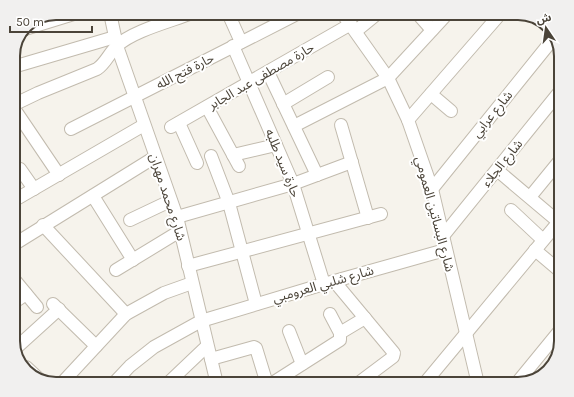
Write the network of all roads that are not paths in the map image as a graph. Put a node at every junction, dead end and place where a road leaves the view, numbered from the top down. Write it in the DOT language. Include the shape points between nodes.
graph roads {
  1 [pos="54,20"];
  2 [pos="112,20"];
  3 [pos="174,20"];
  4 [pos="230,20"];
  5 [pos="285,20"];
  6 [pos="347,20"];
  7 [pos="366,20"];
  8 [pos="423,20"];
  9 [pos="441,20"];
  10 [pos="495,20"];
  11 [pos="38,25"];
  12 [pos="353,28"];
  13 [pos="432,30"];
  14 [pos="116,41"];
  15 [pos="551,42"];
  16 [pos="237,44"];
  17 [pos="20,65"];
  18 [pos="268,72"];
  19 [pos="328,77"];
  20 [pos="388,78"];
  21 [pos="250,82"];
  22 [pos="431,94"];
  23 [pos="134,96"];
  24 [pos="554,99"];
  25 [pos="20,102"];
  26 [pos="283,104"];
  27 [pos="207,107"];
  28 [pos="451,111"];
  29 [pos="20,117"];
  30 [pos="408,120"];
  31 [pos="144,125"];
  32 [pos="341,125"];
  33 [pos="294,126"];
  34 [pos="71,129"];
  35 [pos="276,146"];
  36 [pos="233,155"];
  37 [pos="211,156"];
  38 [pos="155,157"];
  39 [pos="352,162"];
  40 [pos="197,163"];
  41 [pos="239,166"];
  42 [pos="554,168"];
  43 [pos="497,170"];
  44 [pos="20,175"];
  45 [pos="58,175"];
  46 [pos="317,175"];
  47 [pos="292,184"];
  48 [pos="34,189"];
  49 [pos="432,189"];
  50 [pos="20,196"];
  51 [pos="93,196"];
  52 [pos="530,197"];
  53 [pos="170,201"];
  54 [pos="229,203"];
  55 [pos="511,210"];
  56 [pos="381,214"];
  57 [pos="176,217"];
  58 [pos="554,217"];
  59 [pos="368,218"];
  60 [pos="130,220"];
  61 [pos="43,225"];
  62 [pos="554,228"];
  63 [pos="180,231"];
  64 [pos="309,234"];
  65 [pos="443,236"];
  66 [pos="20,240"];
  67 [pos="543,240"];
  68 [pos="445,250"];
  69 [pos="535,250"];
  70 [pos="241,252"];
  71 [pos="133,260"];
  72 [pos="188,266"];
  73 [pos="554,266"];
  74 [pos="116,270"];
  75 [pos="329,282"];
  76 [pos="192,283"];
  77 [pos="20,287"];
  78 [pos="26,294"];
  79 [pos="20,298"];
  80 [pos="256,304"];
  81 [pos="37,307"];
  82 [pos="126,314"];
  83 [pos="330,314"];
  84 [pos="365,318"];
  85 [pos="201,321"];
  86 [pos="289,330"];
  87 [pos="340,333"];
  88 [pos="465,334"];
  89 [pos="554,338"];
  90 [pos="20,341"];
  91 [pos="96,346"];
  92 [pos="207,346"];
  93 [pos="211,359"];
  94 [pos="302,364"];
  95 [pos="67,377"];
  96 [pos="120,377"];
  97 [pos="174,377"];
  98 [pos="215,377"];
  99 [pos="265,377"];
  100 [pos="282,377"];
  101 [pos="366,377"];
  102 [pos="430,377"];
  103 [pos="476,377"];
  104 [pos="522,377"];
  1 -- 11 [label="street"];
  2 -- 14 [label="street, شارع محمد مهران"];
  3 -- 14 [label="street"];
  4 -- 16 [label="street, حارة سيد طلبه"];
  5 -- 16 [label="street, حارة فتح الله"];
  6 -- 12 [label="street, شارع البساتين العمومي"];
  7 -- 12 [label="street, حارة مصطفى عبد الجابر"];
  8 -- 13 [label="street"];
  9 -- 13 [label="street"];
  10 -- 22 [label="street"];
  12 -- 18 [label="street, حارة مصطفى عبد الجابر"];
  12 -- 20 [label="street, شارع البساتين العمومي"];
  13 -- 20 [label="street"];
  14 -- 17 [label="street"];
  14 -- 23 [label="street, شارع محمد مهران"];
  14 -- 25 [label="street" via="105,64"];
  15 -- 49 [label="street, شارع عرابي"];
  16 -- 21 [label="street, حارة سيد طلبه"];
  16 -- 23 [label="street, حارة فتح الله"];
  18 -- 21 [label="street, حارة مصطفى عبد الجابر"];
  18 -- 26 [label="street"];
  19 -- 26 [label="street"];
  20 -- 30 [label="street, شارع البساتين العمومي"];
  20 -- 33 [label="street"];
  21 -- 27 [label="street, حارة مصطفى عبد الجابر"];
  21 -- 35 [label="street, حارة سيد طلبه"];
  22 -- 28 [label="street"];
  22 -- 30 [label="street"];
  23 -- 31 [label="street, شارع محمد مهران"];
  23 -- 34 [label="street, حارة فتح الله"];
  24 -- 43 [label="street, شارع الجلاء"];
  26 -- 33 [label="street"];
  27 -- 36 [label="street"];
  27 -- 40 [label="street, حارة مصطفى عبد الجابر" via="175,125"];
  29 -- 45 [label="street"];
  30 -- 49 [label="street, شارع البساتين العمومي"];
  31 -- 38 [label="street, شارع محمد مهران"];
  31 -- 45 [label="street"];
  32 -- 39 [label="street"];
  33 -- 46 [label="street"];
  35 -- 36 [label="street"];
  35 -- 47 [label="street, حارة سيد طلبه"];
  36 -- 41 [label="street"];
  37 -- 54 [label="street"];
  38 -- 51 [label="street"];
  38 -- 53 [label="street, شارع محمد مهران"];
  39 -- 46 [label="street"];
  39 -- 59 [label="street"];
  42 -- 52 [label="street"];
  43 -- 52 [label="street"];
  43 -- 65 [label="street, شارع الجلاء"];
  44 -- 48 [label="street"];
  45 -- 48 [label="street"];
  46 -- 47 [label="street"];
  47 -- 54 [label="street"];
  47 -- 64 [label="street, حارة سيد طلبه"];
  48 -- 50 [label="street"];
  49 -- 65 [label="street, شارع البساتين العمومي"];
  51 -- 61 [label="street"];
  51 -- 71 [label="street"];
  52 -- 58 [label="street"];
  53 -- 57 [label="street, شارع محمد مهران"];
  53 -- 60 [label="street"];
  54 -- 57 [label="street"];
  54 -- 70 [label="street"];
  55 -- 67 [label="street"];
  56 -- 59 [label="street"];
  57 -- 63 [label="street, شارع محمد مهران"];
  59 -- 64 [label="street"];
  61 -- 66 [label="street"];
  61 -- 82 [label="street"];
  62 -- 67 [label="street"];
  63 -- 71 [label="street"];
  63 -- 72 [label="street, شارع محمد مهران"];
  64 -- 70 [label="street"];
  64 -- 75 [label="street, حارة سيد طلبه"];
  65 -- 68 [label="street, شارع البساتين العمومي"];
  67 -- 69 [label="street"];
  68 -- 75 [label="street, شارع شلبي العرومبي"];
  68 -- 88 [label="street, شارع البساتين العمومي"];
  69 -- 73 [label="street"];
  69 -- 88 [label="street"];
  70 -- 72 [label="street"];
  70 -- 80 [label="street"];
  71 -- 74 [label="street"];
  72 -- 76 [label="street, شارع محمد مهران"];
  75 -- 80 [label="street, شارع شلبي العرومبي"];
  75 -- 84 [label="street"];
  76 -- 82 [label="street" via="164,293"];
  76 -- 85 [label="street, شارع محمد مهران"];
  77 -- 78 [label="street"];
  78 -- 79 [label="street"];
  78 -- 81 [label="street"];
  80 -- 85 [label="street, شارع شلبي العرومبي"];
  82 -- 91 [label="street"];
  83 -- 87 [label="street"];
  84 -- 87 [label="street"];
  84 -- 101 [label="street" via="394,354"];
  85 -- 92 [label="street, شارع محمد مهران"];
  85 -- 96 [label="street, شارع شلبي العرومبي" via="154,347"];
  86 -- 94 [label="street"];
  87 -- 94 [label="street" via="340,340"];
  88 -- 102 [label="street"];
  88 -- 103 [label="street, شارع البساتين العمومي"];
  89 -- 104 [label="street"];
  90 -- 91 [label="street" via="56,306"];
  91 -- 95 [label="street"];
  92 -- 93 [label="street, شارع محمد مهران"];
  92 -- 97 [label="street"];
  93 -- 98 [label="street, شارع محمد مهران"];
  93 -- 99 [label="street" via="254,346"];
  94 -- 100 [label="street"];
}
